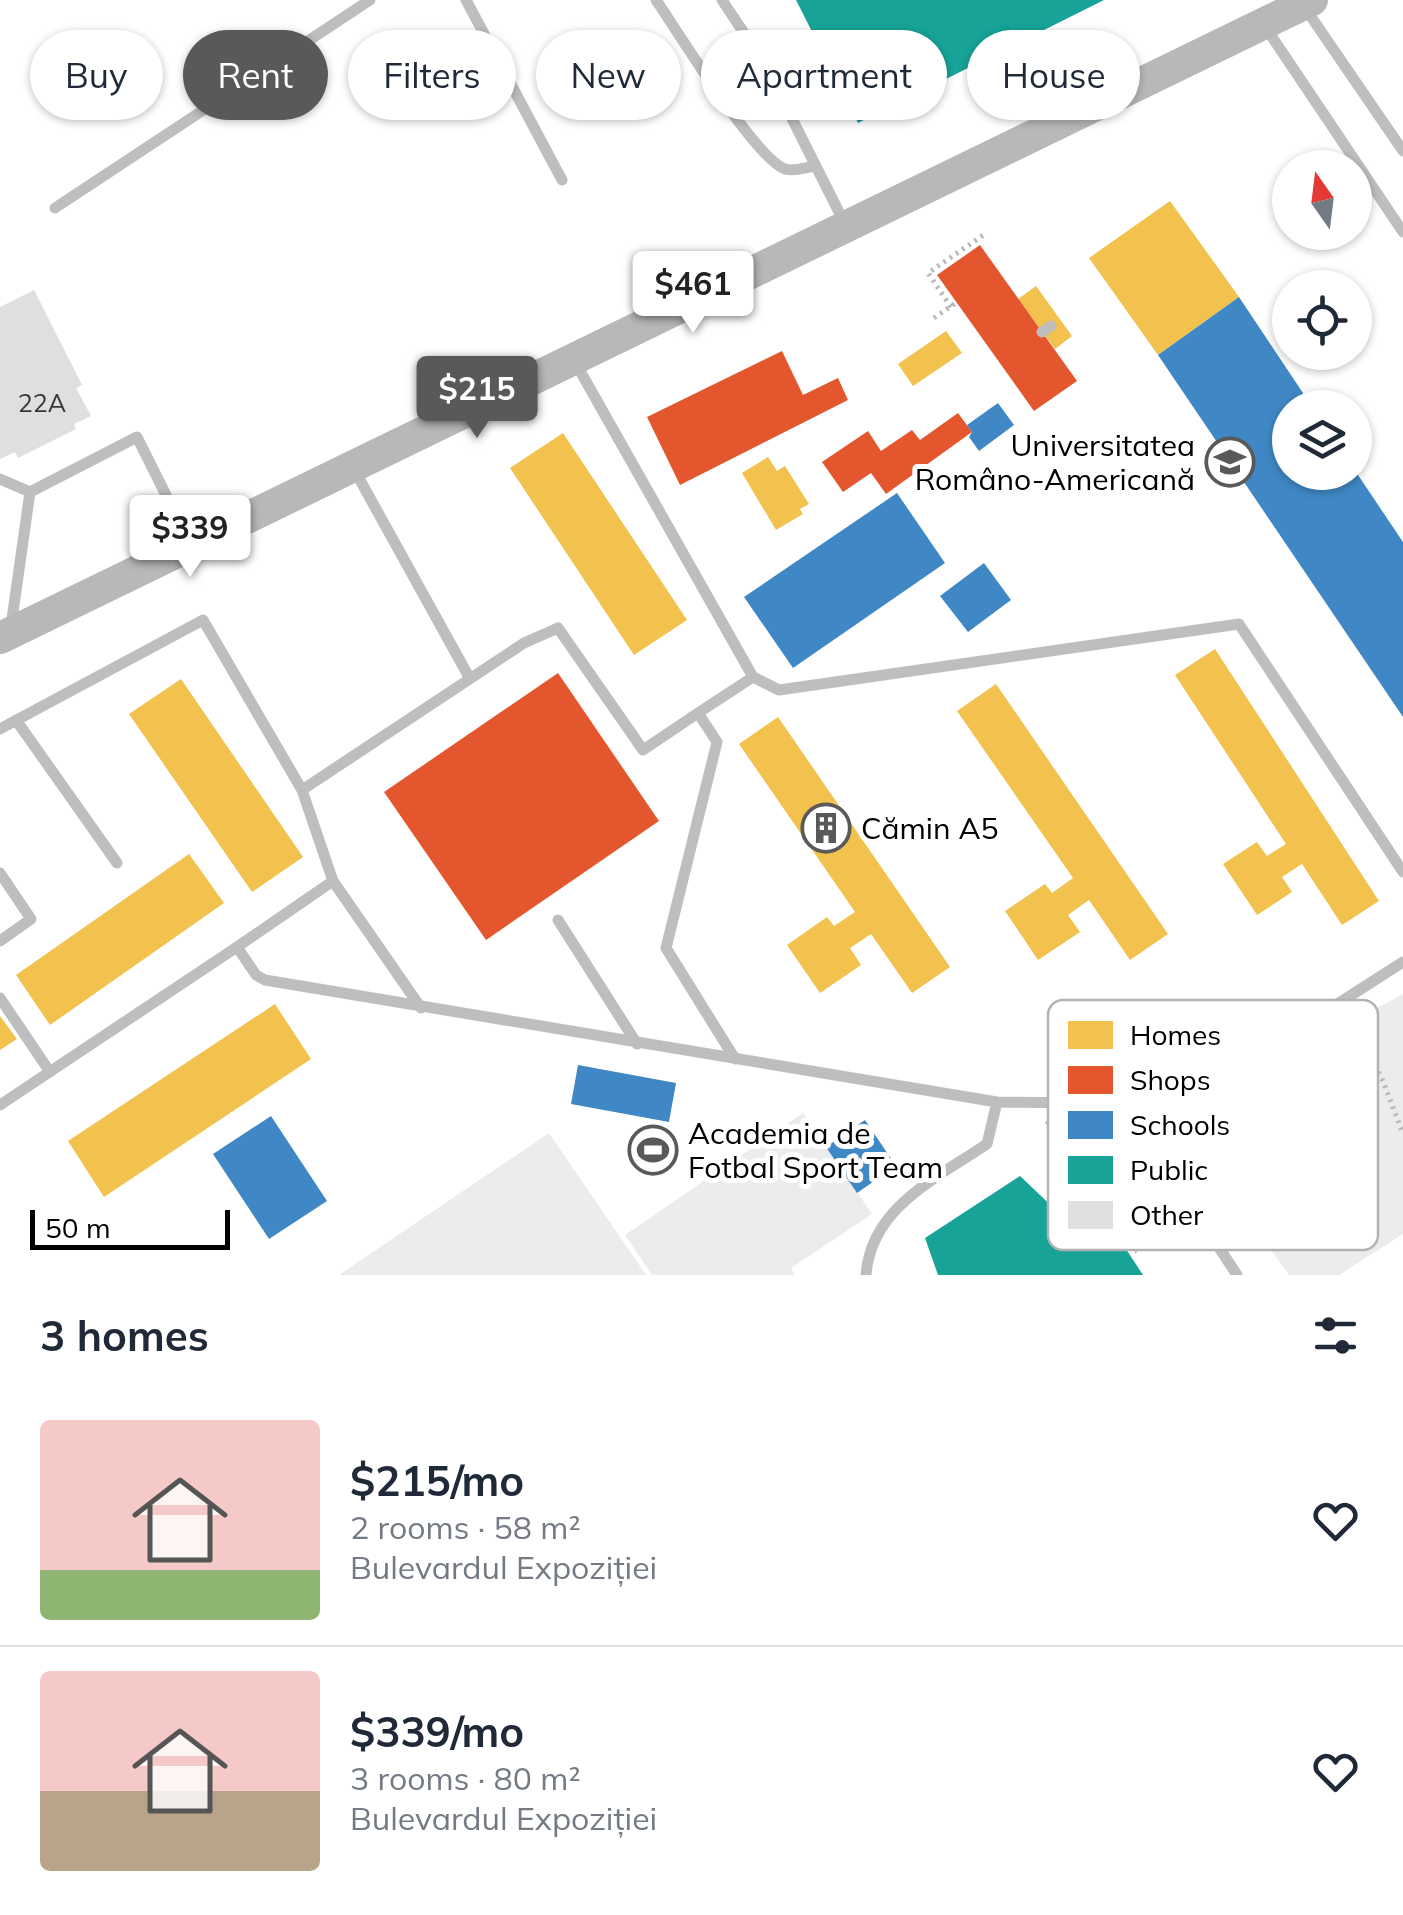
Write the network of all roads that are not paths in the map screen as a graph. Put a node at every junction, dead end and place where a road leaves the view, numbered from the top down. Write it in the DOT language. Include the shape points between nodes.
graph roads {
  1 [pos="370,0"];
  2 [pos="466,0"];
  3 [pos="656,0"];
  4 [pos="722,0"];
  5 [pos="1307,2"];
  6 [pos="1263,24"];
  7 [pos="1403,151"];
  8 [pos="816,166"];
  9 [pos="562,180"];
  10 [pos="54,208"];
  11 [pos="846,226"];
  12 [pos="1403,232"];
  13 [pos="574,359"];
  14 [pos="352,467"];
  15 [pos="0,480"];
  16 [pos="30,492"];
  17 [pos="191,545"];
  18 [pos="5,636"];
  19 [pos="469,677"];
  20 [pos="752,677"];
  21 [pos="698,713"];
  22 [pos="16,720"];
  23 [pos="0,729"];
  24 [pos="302,790"];
  25 [pos="117,863"];
  26 [pos="0,872"];
  27 [pos="1403,872"];
  28 [pos="333,881"];
  29 [pos="558,920"];
  30 [pos="0,941"];
  31 [pos="237,947"];
  32 [pos="1403,962"];
  33 [pos="0,998"];
  34 [pos="1344,1000"];
  35 [pos="421,1008"];
  36 [pos="637,1044"];
  37 [pos="736,1059"];
  38 [pos="50,1072"];
  39 [pos="997,1102"];
  40 [pos="1048,1102"];
  41 [pos="0,1105"];
  42 [pos="1221,1250"];
  43 [pos="866,1275"];
  44 [pos="1237,1275"];
  1 -- 10 [label="lane"];
  2 -- 9 [label="lane"];
  3 -- 8 [label="lane" via="741,126 781,168"];
  4 -- 8 [label="lane" via="764,63"];
  5 -- 6 [label="street"];
  5 -- 7 [label="lane"];
  6 -- 11 [label="street"];
  6 -- 12 [label="lane"];
  8 -- 11 [label="lane"];
  11 -- 13 [label="street"];
  13 -- 14 [label="street"];
  13 -- 20 [label="lane"];
  14 -- 17 [label="street"];
  14 -- 19 [label="lane"];
  15 -- 16 [label="lane"];
  16 -- 17 [label="lane" via="138,438"];
  16 -- 18 [label="lane"];
  17 -- 18 [label="street"];
  19 -- 21 [label="lane" via="558,628 643,750"];
  19 -- 24 [label="lane"];
  20 -- 21 [label="lane"];
  20 -- 27 [label="lane" via="779,690 1239,624"];
  21 -- 37 [label="lane" via="717,742 666,948"];
  22 -- 23 [label="lane"];
  22 -- 24 [label="lane" via="202,620"];
  22 -- 25 [label="lane"];
  24 -- 28 [label="lane"];
  26 -- 30 [label="lane" via="31,919"];
  28 -- 31 [label="lane"];
  28 -- 35 [label="lane"];
  29 -- 36 [label="lane"];
  31 -- 35 [label="lane" via="265,980"];
  31 -- 38 [label="lane"];
  32 -- 34 [label="lane"];
  33 -- 38 [label="lane"];
  35 -- 36 [label="lane"];
  36 -- 37 [label="lane"];
  37 -- 39 [label="lane"];
  38 -- 41 [label="lane"];
  39 -- 40 [label="lane"];
  39 -- 43 [label="lane" via="987,1144 883,1222"];
  42 -- 44 [label="lane"];
}
